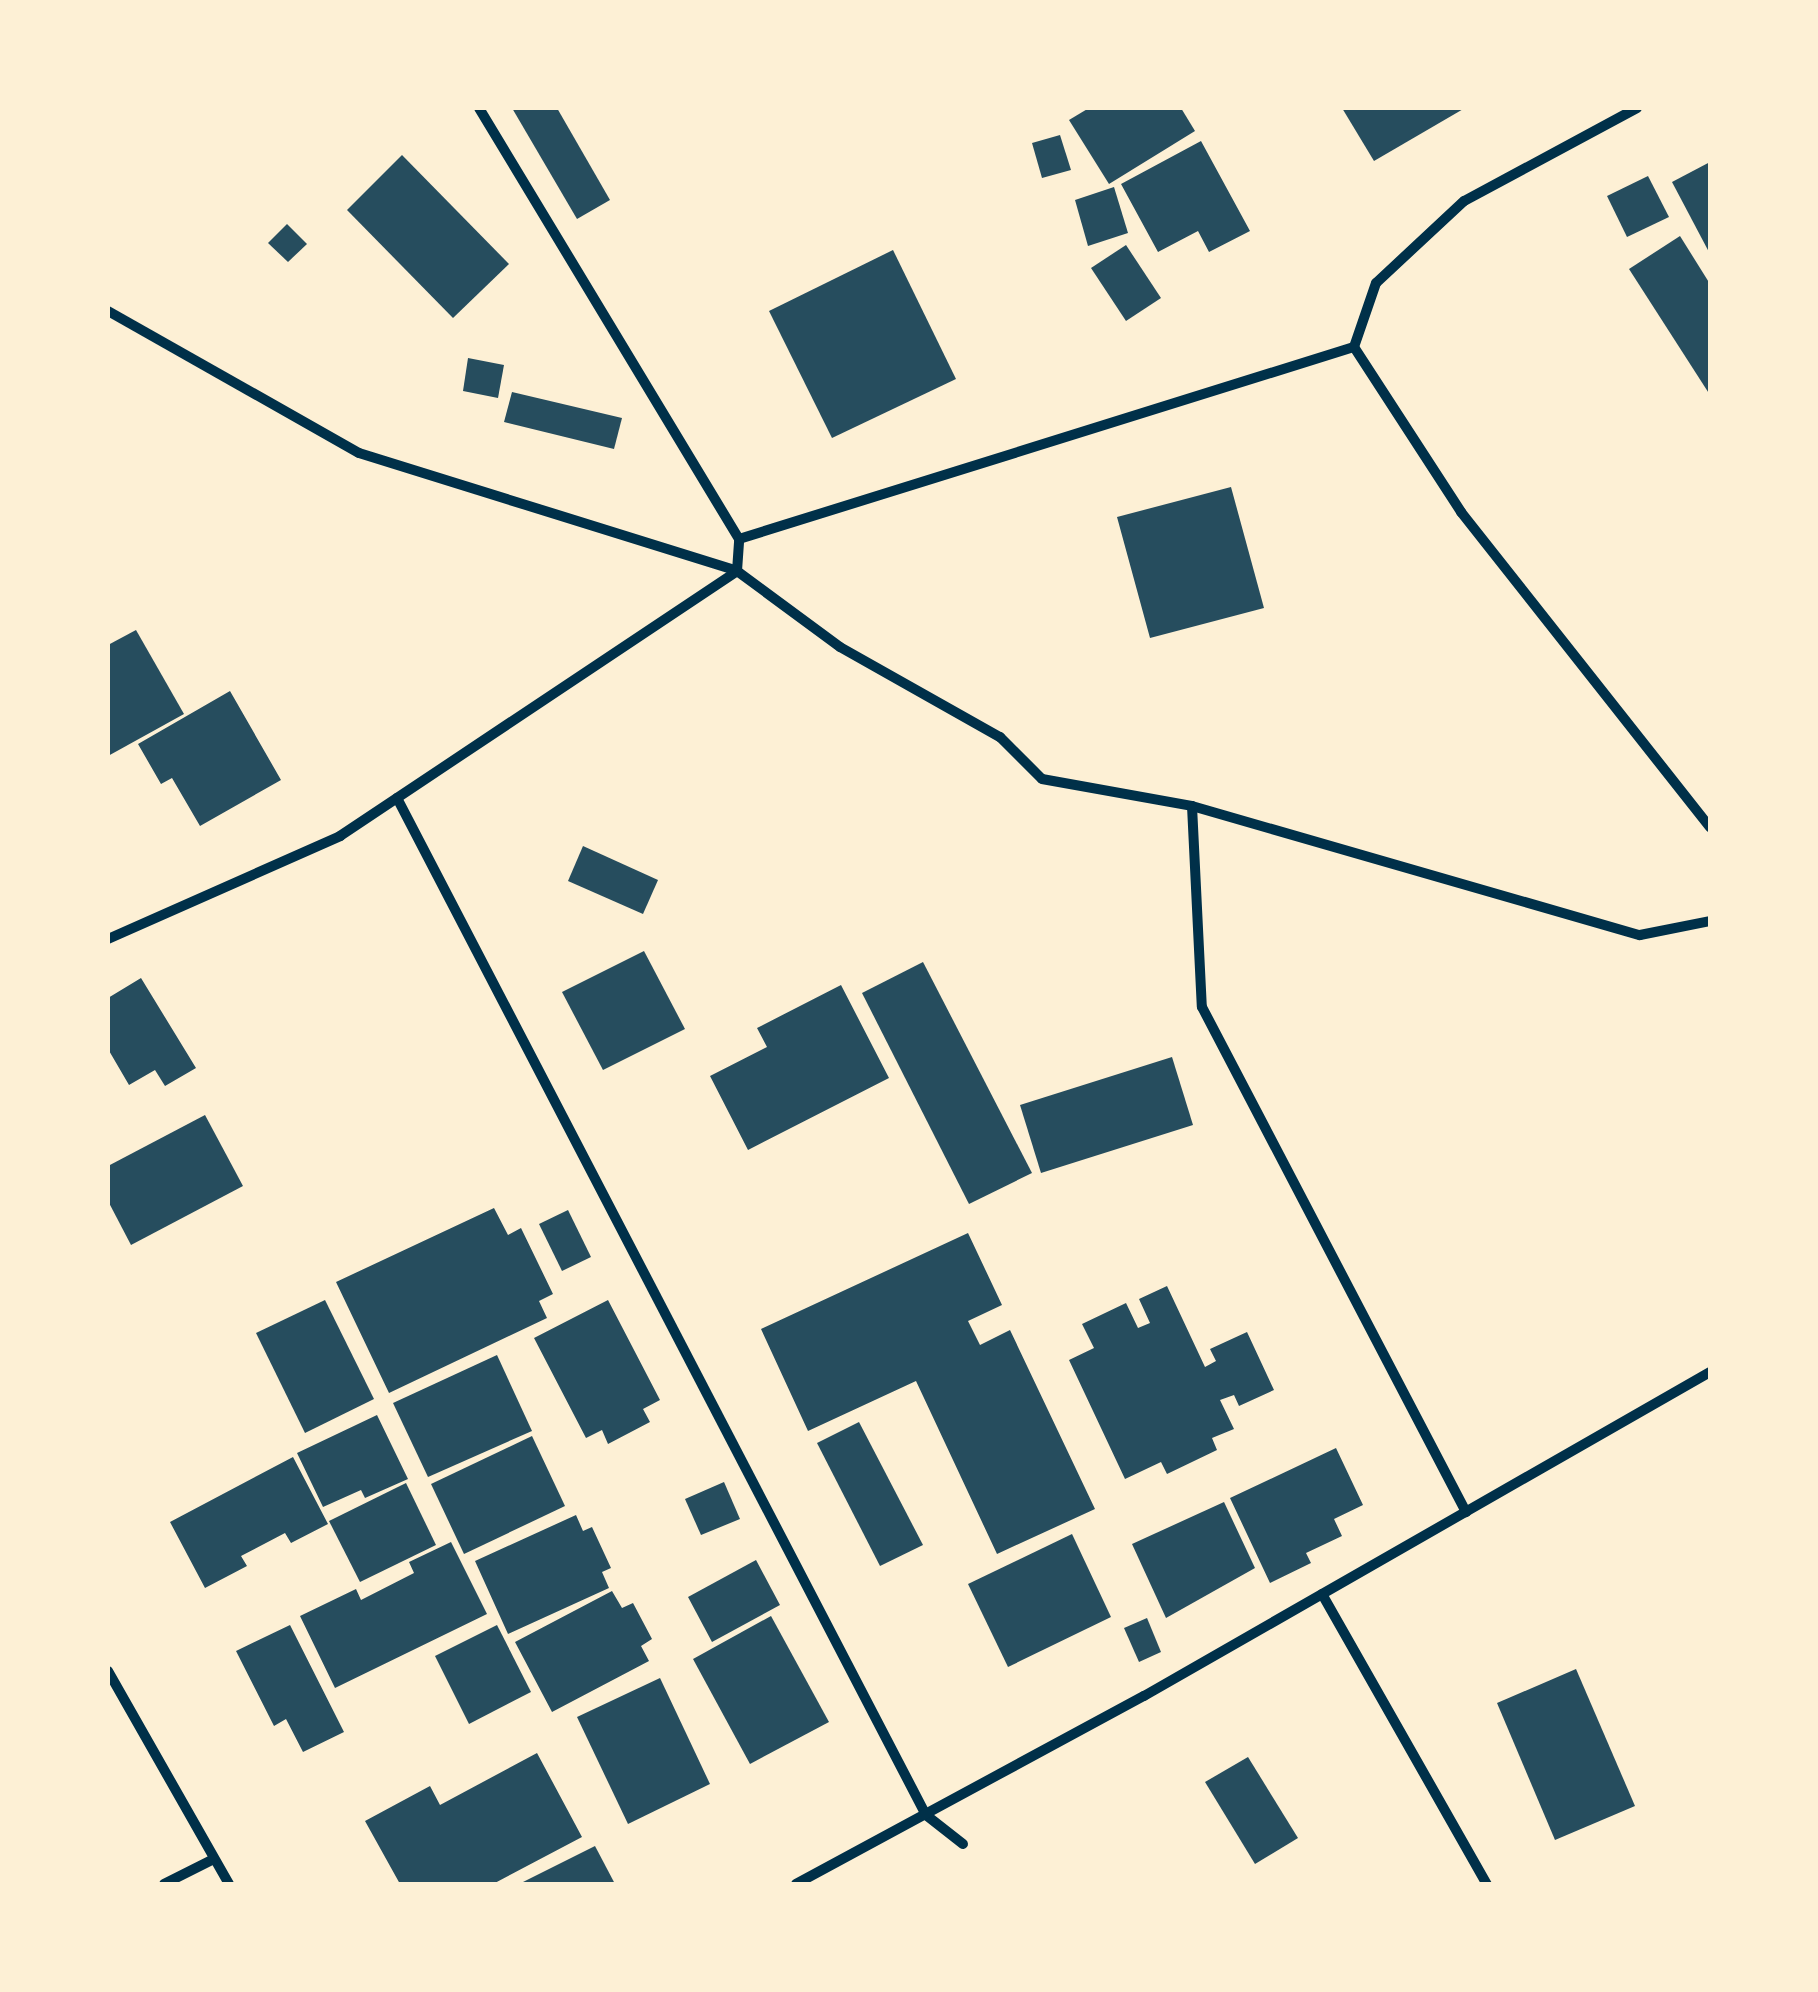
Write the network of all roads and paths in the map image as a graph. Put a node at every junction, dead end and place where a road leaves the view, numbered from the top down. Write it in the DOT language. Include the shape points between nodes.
graph roads {
  1 [pos="479,108"];
  2 [pos="1637,108"];
  3 [pos="108,311"];
  4 [pos="1354,348"];
  5 [pos="738,540"];
  6 [pos="738,571"];
  7 [pos="397,798"];
  8 [pos="1192,806"];
  9 [pos="1710,828"];
  10 [pos="1710,921"];
  11 [pos="108,939"];
  12 [pos="1710,1372"];
  13 [pos="1466,1512"];
  14 [pos="1322,1594"];
  15 [pos="108,1671"];
  16 [pos="926,1815"];
  17 [pos="963,1844"];
  18 [pos="212,1860"];
  19 [pos="164,1884"];
  20 [pos="229,1884"];
  21 [pos="796,1884"];
  22 [pos="1487,1884"];
  1 -- 5 [label="street"];
  2 -- 4 [label="street" via="1464,201 1376,283"];
  3 -- 6 [label="street" via="360,453"];
  4 -- 5 [label="street"];
  4 -- 9 [label="street" via="1461,512"];
  5 -- 6 [label="street"];
  6 -- 7 [label="street"];
  6 -- 8 [label="street" via="840,647 1000,737 1042,780"];
  7 -- 11 [label="street" via="340,836"];
  7 -- 16 [label="street"];
  8 -- 10 [label="street" via="1640,935"];
  8 -- 13 [label="street" via="1202,1007"];
  12 -- 13 [label="street"];
  13 -- 14 [label="street"];
  14 -- 16 [label="street"];
  14 -- 22 [label="street"];
  15 -- 18 [label="street"];
  16 -- 17 [label="street"];
  16 -- 21 [label="street"];
  18 -- 19 [label="street"];
  18 -- 20 [label="street"];
}
